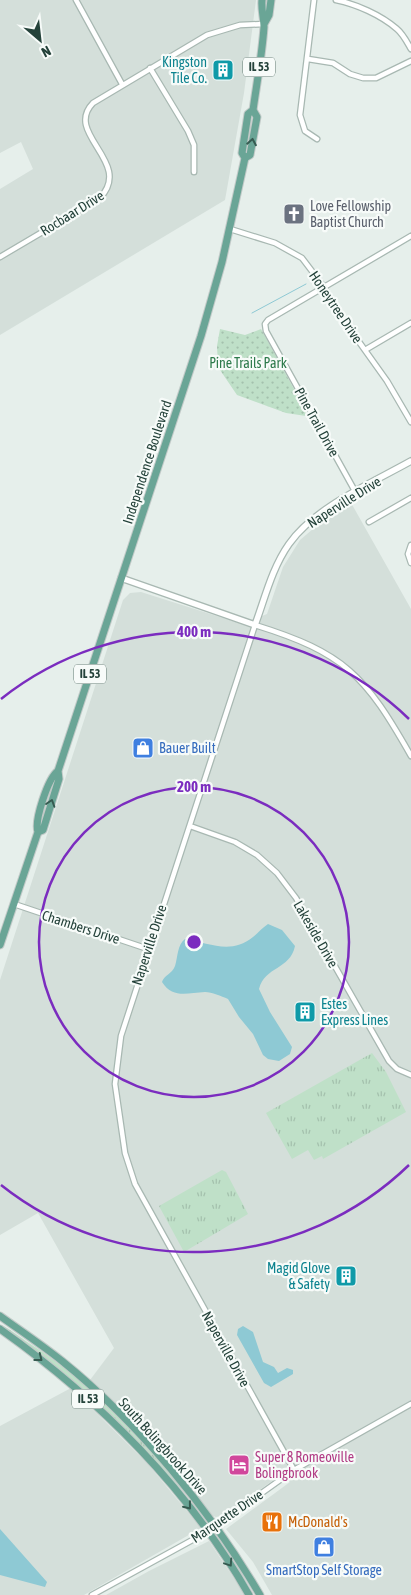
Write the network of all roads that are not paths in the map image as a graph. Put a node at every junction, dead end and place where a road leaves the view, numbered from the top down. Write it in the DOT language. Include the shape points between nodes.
graph roads {
  1 [pos="76,0"];
  2 [pos="262,0"];
  3 [pos="271,0"];
  4 [pos="314,0"];
  5 [pos="336,0"];
  6 [pos="264,24"];
  7 [pos="411,49"];
  8 [pos="308,59"];
  9 [pos="411,61"];
  10 [pos="150,68"];
  11 [pos="122,84"];
  12 [pos="316,139"];
  13 [pos="194,172"];
  14 [pos="230,229"];
  15 [pos="411,236"];
  16 [pos="0,257"];
  17 [pos="324,287"];
  18 [pos="411,323"];
  19 [pos="365,350"];
  20 [pos="411,422"];
  21 [pos="411,461"];
  22 [pos="356,493"];
  23 [pos="411,498"];
  24 [pos="368,522"];
  25 [pos="411,546"];
  26 [pos="411,563"];
  27 [pos="121,578"];
  28 [pos="255,625"];
  29 [pos="411,756"];
  30 [pos="190,826"];
  31 [pos="14,904"];
  32 [pos="0,945"];
  33 [pos="148,949"];
  34 [pos="411,1075"];
  35 [pos="0,1316"];
  36 [pos="0,1329"];
  37 [pos="411,1404"];
  38 [pos="294,1470"];
  39 [pos="215,1526"];
  40 [pos="207,1532"];
  41 [pos="92,1595"];
  42 [pos="249,1595"];
  43 [pos="260,1595"];
  1 -- 11 [label="street"];
  2 -- 6 [label="main road, Independence Boulevard / IL 53"];
  3 -- 6 [label="main road, Independence Boulevard / IL 53"];
  4 -- 8 [label="street"];
  5 -- 7 [label="street" via="351,3 392,25"];
  6 -- 10 [label="street, Rocbaar Drive" via="222,28"];
  6 -- 14 [label="main road, Independence Boulevard / IL 53" via="253,110 248,114 242,153 246,158"];
  8 -- 9 [label="street" via="333,63 362,78 376,78"];
  8 -- 12 [label="street" via="300,115 305,132"];
  10 -- 11 [label="street, Rocbaar Drive"];
  10 -- 13 [label="street" via="194,145"];
  11 -- 16 [label="street, Rocbaar Drive" via="93,102 85,119 87,130 112,179 108,190 100,198"];
  14 -- 17 [label="street, Honeytree Drive" via="290,250 302,258"];
  14 -- 27 [label="main road, Independence Boulevard / IL 53" via="202,336"];
  15 -- 17 [label="street"];
  17 -- 19 [label="street, Honeytree Drive"];
  17 -- 22 [label="street, Pine Trail Drive" via="268,320 266,331"];
  18 -- 19 [label="street"];
  19 -- 20 [label="street, Honeytree Drive"];
  21 -- 22 [label="street, Naperville Drive"];
  22 -- 28 [label="street, Naperville Drive" via="313,519 288,546 276,568"];
  23 -- 24 [label="street"];
  25 -- 26 [label="street" via="408,554"];
  27 -- 28 [label="street"];
  27 -- 31 [label="main road, Independence Boulevard / IL 53" via="58,771 59,779 43,830 38,832"];
  28 -- 29 [label="street" via="308,643 342,664 373,694"];
  28 -- 30 [label="street, Naperville Drive"];
  30 -- 33 [label="street, Naperville Drive"];
  30 -- 34 [label="street, Lakeside Drive" via="235,842 257,855 276,873 296,898 389,1061"];
  31 -- 32 [label="main road, Independence Boulevard / IL 53"];
  31 -- 33 [label="street, Chambers Drive"];
  33 -- 38 [label="street, Naperville Drive" via="127,1014 118,1056 116,1084 125,1153 146,1207"];
  35 -- 39 [label="main road, South Bolingbrook Drive / IL 53" via="62,1360 102,1398 153,1450"];
  36 -- 40 [label="main road, South Bolingbrook Drive / IL 53, one-way" via="71,1384 116,1425 159,1470"];
  37 -- 38 [label="street, Marquette Drive"];
  38 -- 39 [label="street, Marquette Drive"];
  39 -- 40 [label="street, Marquette Drive"];
  39 -- 43 [label="main road, South Bolingbrook Drive / IL 53"];
  40 -- 41 [label="street, Marquette Drive"];
  40 -- 42 [label="main road, South Bolingbrook Drive / IL 53, one-way"];
}
